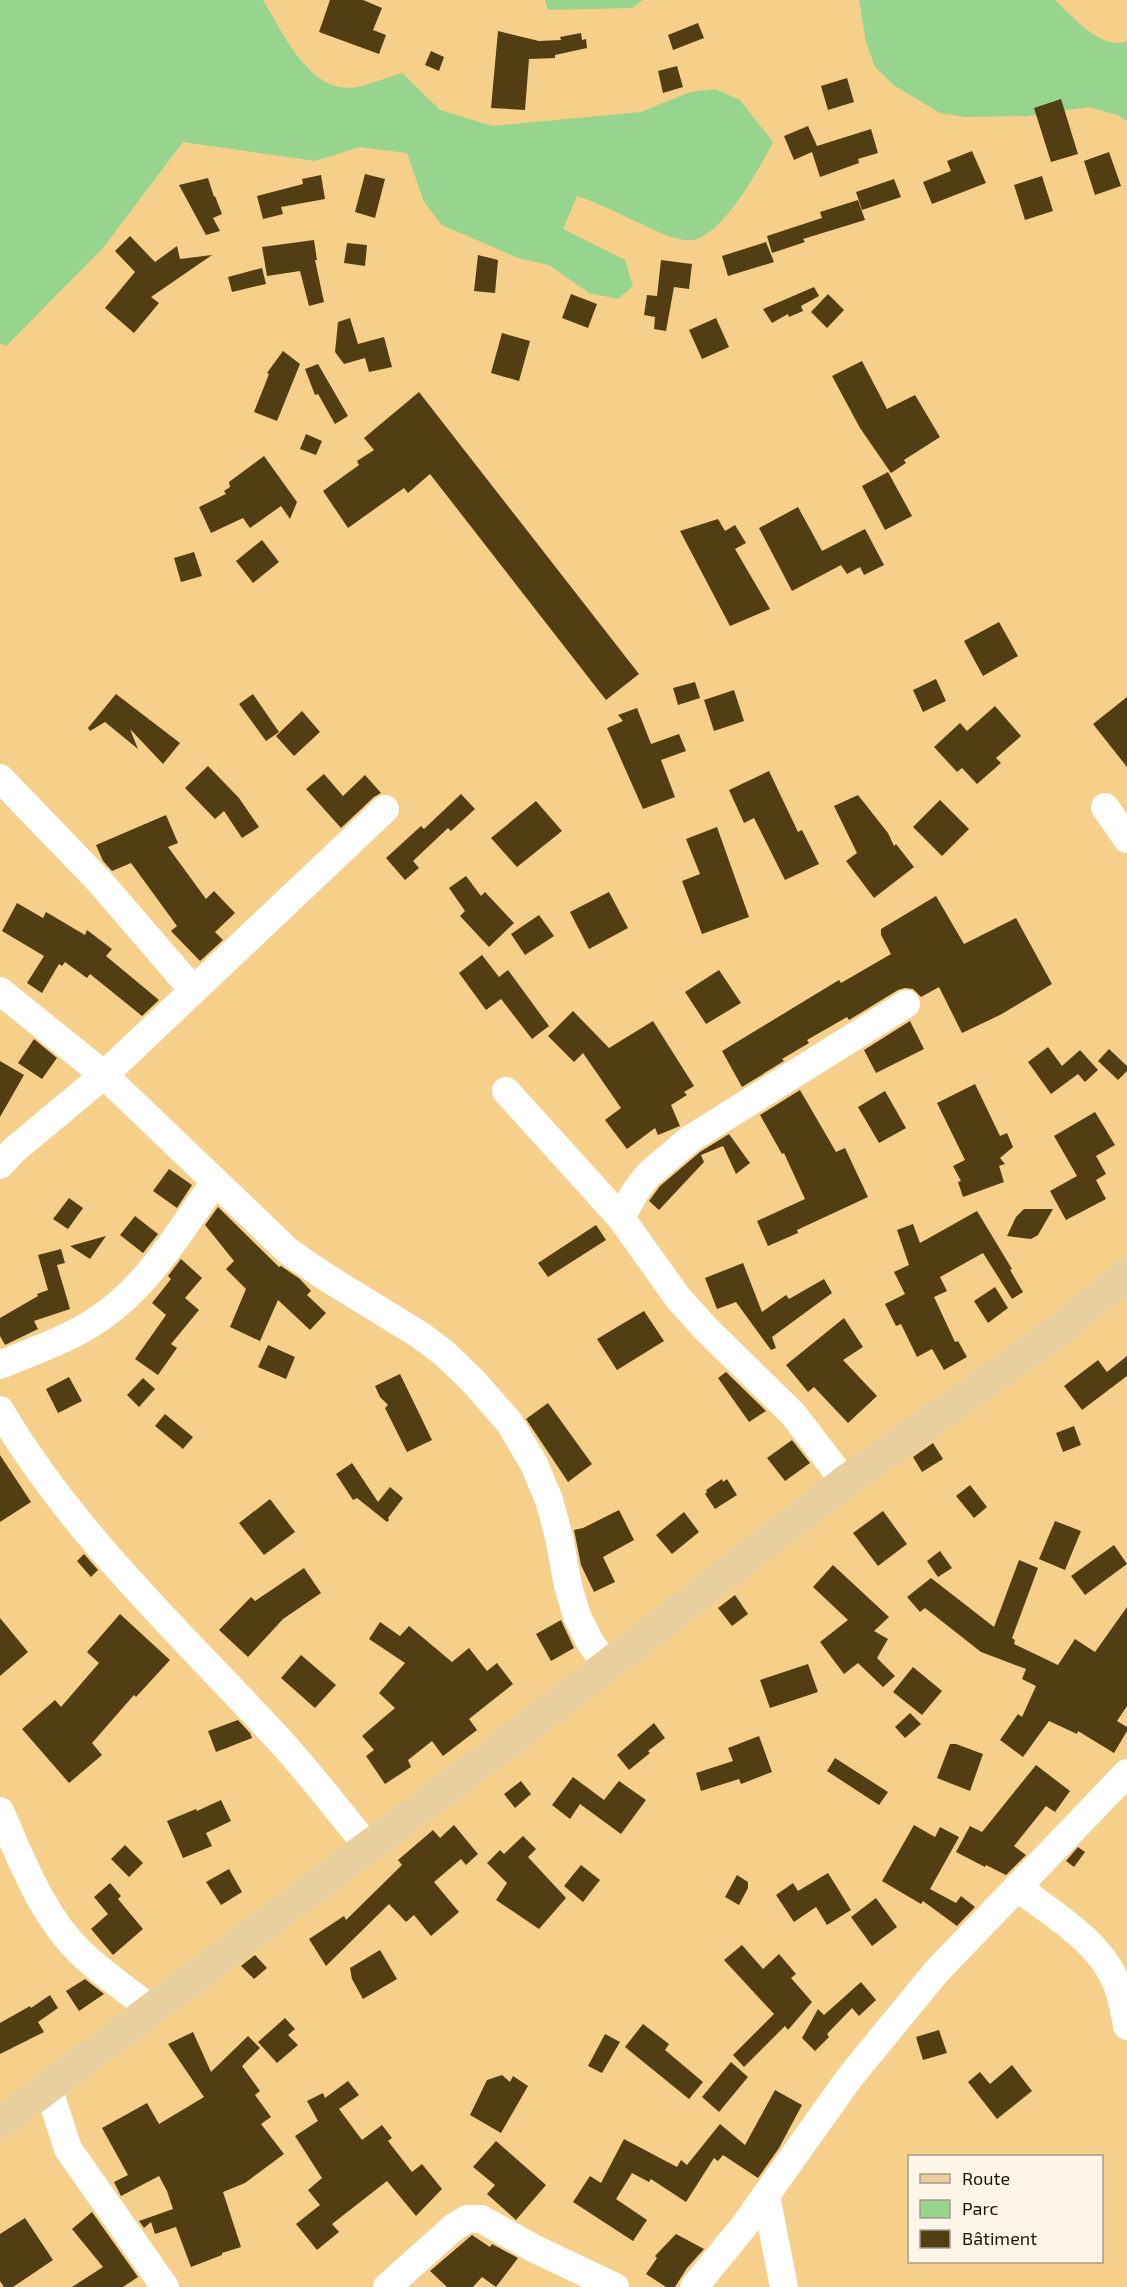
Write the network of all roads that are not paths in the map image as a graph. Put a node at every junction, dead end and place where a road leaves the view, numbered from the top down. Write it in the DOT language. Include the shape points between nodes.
graph roads {
  1 [pos="0,778"];
  2 [pos="1105,807"];
  3 [pos="385,809"];
  4 [pos="1127,840"];
  5 [pos="193,990"];
  6 [pos="0,991"];
  7 [pos="906,1004"];
  8 [pos="104,1075"];
  9 [pos="506,1091"];
  10 [pos="5,1152"];
  11 [pos="215,1182"];
  12 [pos="621,1218"];
  13 [pos="1127,1274"];
  14 [pos="0,1365"];
  15 [pos="0,1410"];
  16 [pos="845,1482"];
  17 [pos="606,1665"];
  18 [pos="1127,1773"];
  19 [pos="0,1811"];
  20 [pos="368,1847"];
  21 [pos="1017,1887"];
  22 [pos="151,2009"];
  23 [pos="1127,2026"];
  24 [pos="48,2086"];
  25 [pos="0,2122"];
  26 [pos="766,2196"];
  27 [pos="165,2287"];
  28 [pos="387,2287"];
  29 [pos="615,2287"];
  30 [pos="694,2287"];
  31 [pos="784,2287"];
  1 -- 5 [label="street" via="101,883"];
  2 -- 4 [label="street"];
  3 -- 5 [label="street"];
  5 -- 8 [label="street"];
  6 -- 8 [label="street"];
  7 -- 12 [label="street" via="690,1139 648,1175"];
  8 -- 10 [label="street"];
  8 -- 11 [label="street"];
  9 -- 12 [label="street"];
  11 -- 14 [label="street" via="127,1297 100,1319"];
  11 -- 17 [label="street" via="288,1251 444,1353 509,1422 534,1464 549,1500 577,1616"];
  12 -- 16 [label="street" via="678,1298 793,1414"];
  13 -- 16 [label="main road" via="1053,1335"];
  15 -- 20 [label="street" via="21,1445 116,1567 274,1734"];
  16 -- 17 [label="main road"];
  17 -- 20 [label="main road"];
  18 -- 21 [label="street"];
  19 -- 22 [label="street" via="35,1890 61,1930 82,1954"];
  20 -- 22 [label="main road"];
  21 -- 23 [label="street" via="1097,1952 1120,1992"];
  21 -- 26 [label="street" via="936,1972 850,2077"];
  22 -- 24 [label="main road"];
  24 -- 25 [label="main road"];
  24 -- 27 [label="street" via="68,2149"];
  26 -- 30 [label="street"];
  26 -- 31 [label="street"];
  28 -- 29 [label="street" via="454,2227 468,2219 481,2219"];
}
